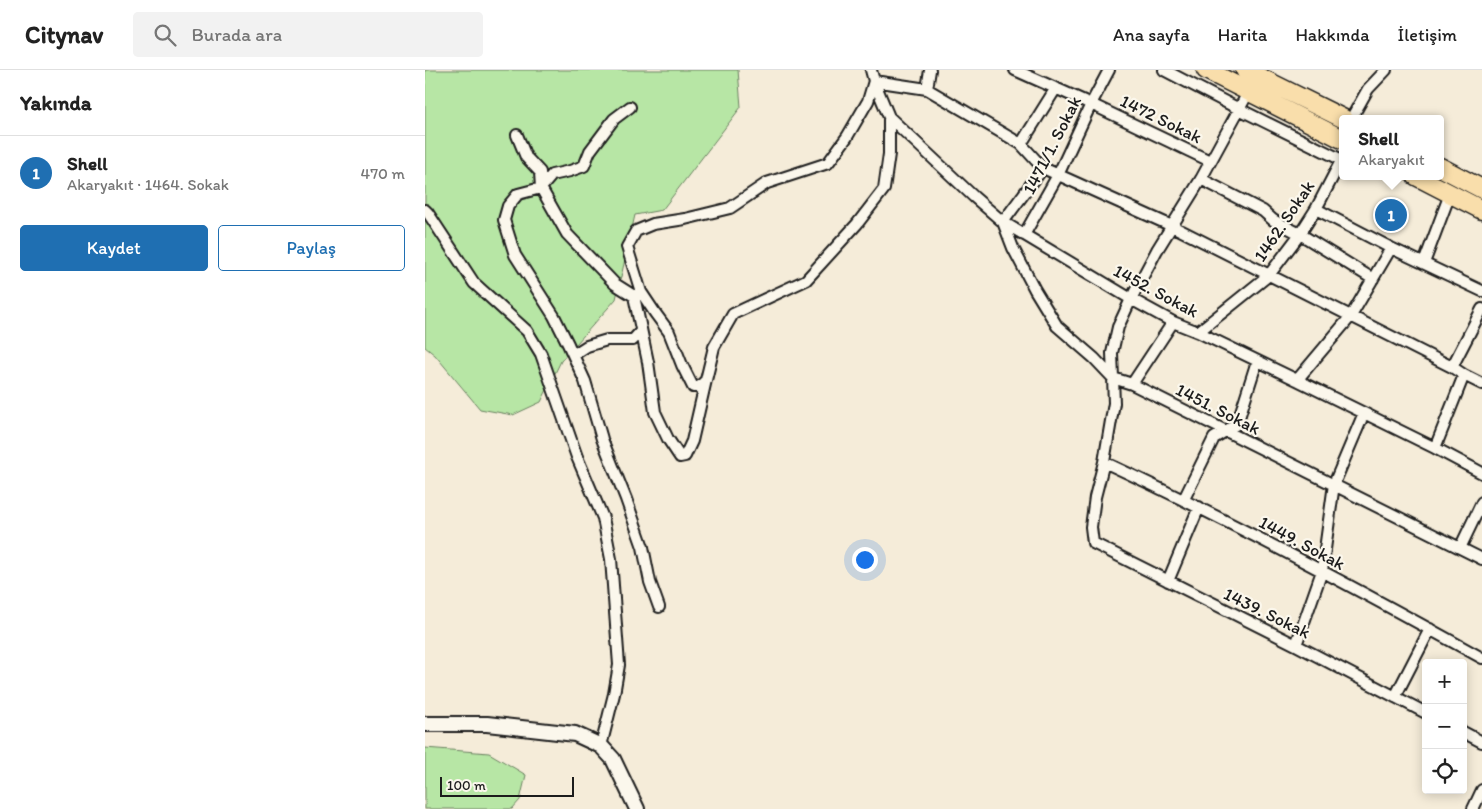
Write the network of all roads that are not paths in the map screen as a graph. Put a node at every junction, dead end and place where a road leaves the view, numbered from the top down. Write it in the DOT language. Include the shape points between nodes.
graph roads {
  1 [pos="930,70"];
  2 [pos="1015,70"];
  3 [pos="1109,70"];
  4 [pos="1164,70"];
  5 [pos="1206,70"];
  6 [pos="1245,70"];
  7 [pos="1386,70"];
  8 [pos="873,75"];
  9 [pos="927,88"];
  10 [pos="1056,88"];
  11 [pos="1249,91"];
  12 [pos="1091,104"];
  13 [pos="630,107"];
  14 [pos="1239,109"];
  15 [pos="1353,115"];
  16 [pos="889,117"];
  17 [pos="1339,117"];
  18 [pos="517,135"];
  19 [pos="1339,137"];
  20 [pos="1021,144"];
  21 [pos="1339,159"];
  22 [pos="1210,161"];
  23 [pos="1339,166"];
  24 [pos="1043,168"];
  25 [pos="1444,169"];
  26 [pos="1058,175"];
  27 [pos="1201,178"];
  28 [pos="1424,180"];
  29 [pos="541,188"];
  30 [pos="1482,189"];
  31 [pos="1450,194"];
  32 [pos="1316,209"];
  33 [pos="425,210"];
  34 [pos="1482,210"];
  35 [pos="1003,222"];
  36 [pos="1172,226"];
  37 [pos="1300,234"];
  38 [pos="1024,235"];
  39 [pos="1391,248"];
  40 [pos="1424,263"];
  41 [pos="1269,275"];
  42 [pos="1373,279"];
  43 [pos="1482,291"];
  44 [pos="637,294"];
  45 [pos="1131,299"];
  46 [pos="1482,309"];
  47 [pos="1351,316"];
  48 [pos="1173,322"];
  49 [pos="641,331"];
  50 [pos="1198,332"];
  51 [pos="573,355"];
  52 [pos="1257,361"];
  53 [pos="1451,367"];
  54 [pos="1464,375"];
  55 [pos="1113,378"];
  56 [pos="706,380"];
  57 [pos="1297,380"];
  58 [pos="1132,384"];
  59 [pos="1482,384"];
  60 [pos="1364,413"];
  61 [pos="1226,431"];
  62 [pos="1435,448"];
  63 [pos="1104,462"];
  64 [pos="1482,473"];
  65 [pos="1334,484"];
  66 [pos="1184,499"];
  67 [pos="1482,502"];
  68 [pos="1199,507"];
  69 [pos="1461,548"];
  70 [pos="1482,559"];
  71 [pos="1322,571"];
  72 [pos="1168,581"];
  73 [pos="659,608"];
  74 [pos="1430,629"];
  75 [pos="1296,645"];
  76 [pos="1482,658"];
  77 [pos="1395,697"];
  78 [pos="1422,711"];
  79 [pos="425,724"];
  80 [pos="1467,734"];
  81 [pos="1482,742"];
  82 [pos="601,746"];
  83 [pos="1482,790"];
  84 [pos="637,809"];
  85 [pos="1473,809"];
  1 -- 9 [label="street"];
  2 -- 10 [label="street, 1472 Sokak"];
  3 -- 12 [label="street, 1471/1. Sokak"];
  4 -- 14 [label="street"];
  5 -- 11 [label="highway"];
  6 -- 17 [label="highway"];
  7 -- 15 [label="street" via="1368,89"];
  8 -- 9 [label="street"];
  8 -- 16 [label="street, 1452. Sokak"];
  8 -- 44 [label="street" via="868,101 828,163 767,183 730,208 653,224 635,231 627,247"];
  9 -- 20 [label="street"];
  10 -- 12 [label="street, 1472 Sokak"];
  10 -- 20 [label="street"];
  11 -- 14 [label="street"];
  11 -- 19 [label="highway"];
  12 -- 22 [label="street, 1472 Sokak"];
  12 -- 26 [label="street, 1471/1. Sokak"];
  13 -- 29 [label="street" via="614,119 584,166 552,174"];
  14 -- 21 [label="street"];
  14 -- 22 [label="street"];
  16 -- 35 [label="street, 1452. Sokak"];
  16 -- 56 [label="street" via="885,189 806,280 733,314 714,347"];
  18 -- 29 [label="street" via="526,157 540,172"];
  20 -- 24 [label="street"];
  22 -- 27 [label="street"];
  23 -- 32 [label="street, 1462. Sokak"];
  24 -- 26 [label="street"];
  24 -- 35 [label="street"];
  25 -- 30 [label="highway"];
  26 -- 36 [label="street"];
  26 -- 38 [label="street, 1471/1. Sokak"];
  27 -- 36 [label="street"];
  27 -- 37 [label="street"];
  28 -- 31 [label="highway"];
  29 -- 44 [label="street" via="567,234 615,284"];
  29 -- 51 [label="street" via="518,194 508,206 504,220 515,255 554,316"];
  31 -- 34 [label="highway"];
  31 -- 40 [label="street"];
  32 -- 37 [label="street, 1462. Sokak"];
  32 -- 39 [label="street"];
  33 -- 82 [label="street" via="474,284 527,330 541,354 577,457 603,518 611,559 619,666"];
  35 -- 38 [label="street, 1452. Sokak"];
  35 -- 55 [label="street, 1451. Sokak" via="1013,248 1057,326"];
  36 -- 41 [label="street"];
  36 -- 45 [label="street"];
  37 -- 41 [label="street, 1462. Sokak"];
  37 -- 42 [label="street"];
  38 -- 45 [label="street, 1452. Sokak"];
  39 -- 40 [label="street"];
  39 -- 42 [label="street"];
  40 -- 43 [label="street"];
  41 -- 47 [label="street"];
  41 -- 50 [label="street, 1462. Sokak"];
  42 -- 47 [label="street"];
  44 -- 49 [label="street"];
  44 -- 56 [label="street" via="669,332 693,387 699,387"];
  45 -- 48 [label="street, 1452. Sokak"];
  45 -- 55 [label="street" via="1114,341"];
  46 -- 53 [label="street"];
  47 -- 53 [label="street"];
  47 -- 57 [label="street"];
  48 -- 50 [label="street, 1452. Sokak"];
  48 -- 58 [label="street"];
  49 -- 51 [label="street" via="633,340 607,340 587,346"];
  49 -- 56 [label="street" via="655,412 679,457 685,456 692,441"];
  50 -- 52 [label="street, 1452. Sokak"];
  51 -- 73 [label="street" via="643,547"];
  52 -- 57 [label="street, 1452. Sokak"];
  52 -- 61 [label="street" via="1237,424"];
  53 -- 54 [label="street"];
  54 -- 59 [label="street"];
  54 -- 62 [label="street"];
  55 -- 58 [label="street, 1451. Sokak"];
  55 -- 63 [label="street" via="1114,403"];
  57 -- 60 [label="street, 1452. Sokak"];
  58 -- 61 [label="street, 1451. Sokak"];
  60 -- 62 [label="street, 1452. Sokak"];
  60 -- 65 [label="street"];
  61 -- 65 [label="street, 1451. Sokak"];
  61 -- 66 [label="street" via="1214,438"];
  62 -- 64 [label="street, 1452. Sokak"];
  63 -- 66 [label="street, 1449. Sokak"];
  63 -- 72 [label="street, 1439. Sokak" via="1095,497 1091,527 1093,543"];
  65 -- 69 [label="street, 1451. Sokak"];
  65 -- 71 [label="street"];
  66 -- 68 [label="street, 1449. Sokak"];
  67 -- 69 [label="street"];
  68 -- 71 [label="street, 1449. Sokak"];
  68 -- 72 [label="street"];
  69 -- 70 [label="street, 1451. Sokak"];
  71 -- 74 [label="street, 1449. Sokak"];
  71 -- 75 [label="street"];
  72 -- 75 [label="street, 1439. Sokak"];
  74 -- 76 [label="street, 1449. Sokak"];
  74 -- 77 [label="street"];
  75 -- 77 [label="street, 1439. Sokak"];
  77 -- 78 [label="street, 1439. Sokak"];
  79 -- 82 [label="main road" via="487,724 554,731 575,734"];
  80 -- 81 [label="street"];
  82 -- 84 [label="main road" via="613,759"];
  83 -- 85 [label="street"];
}
